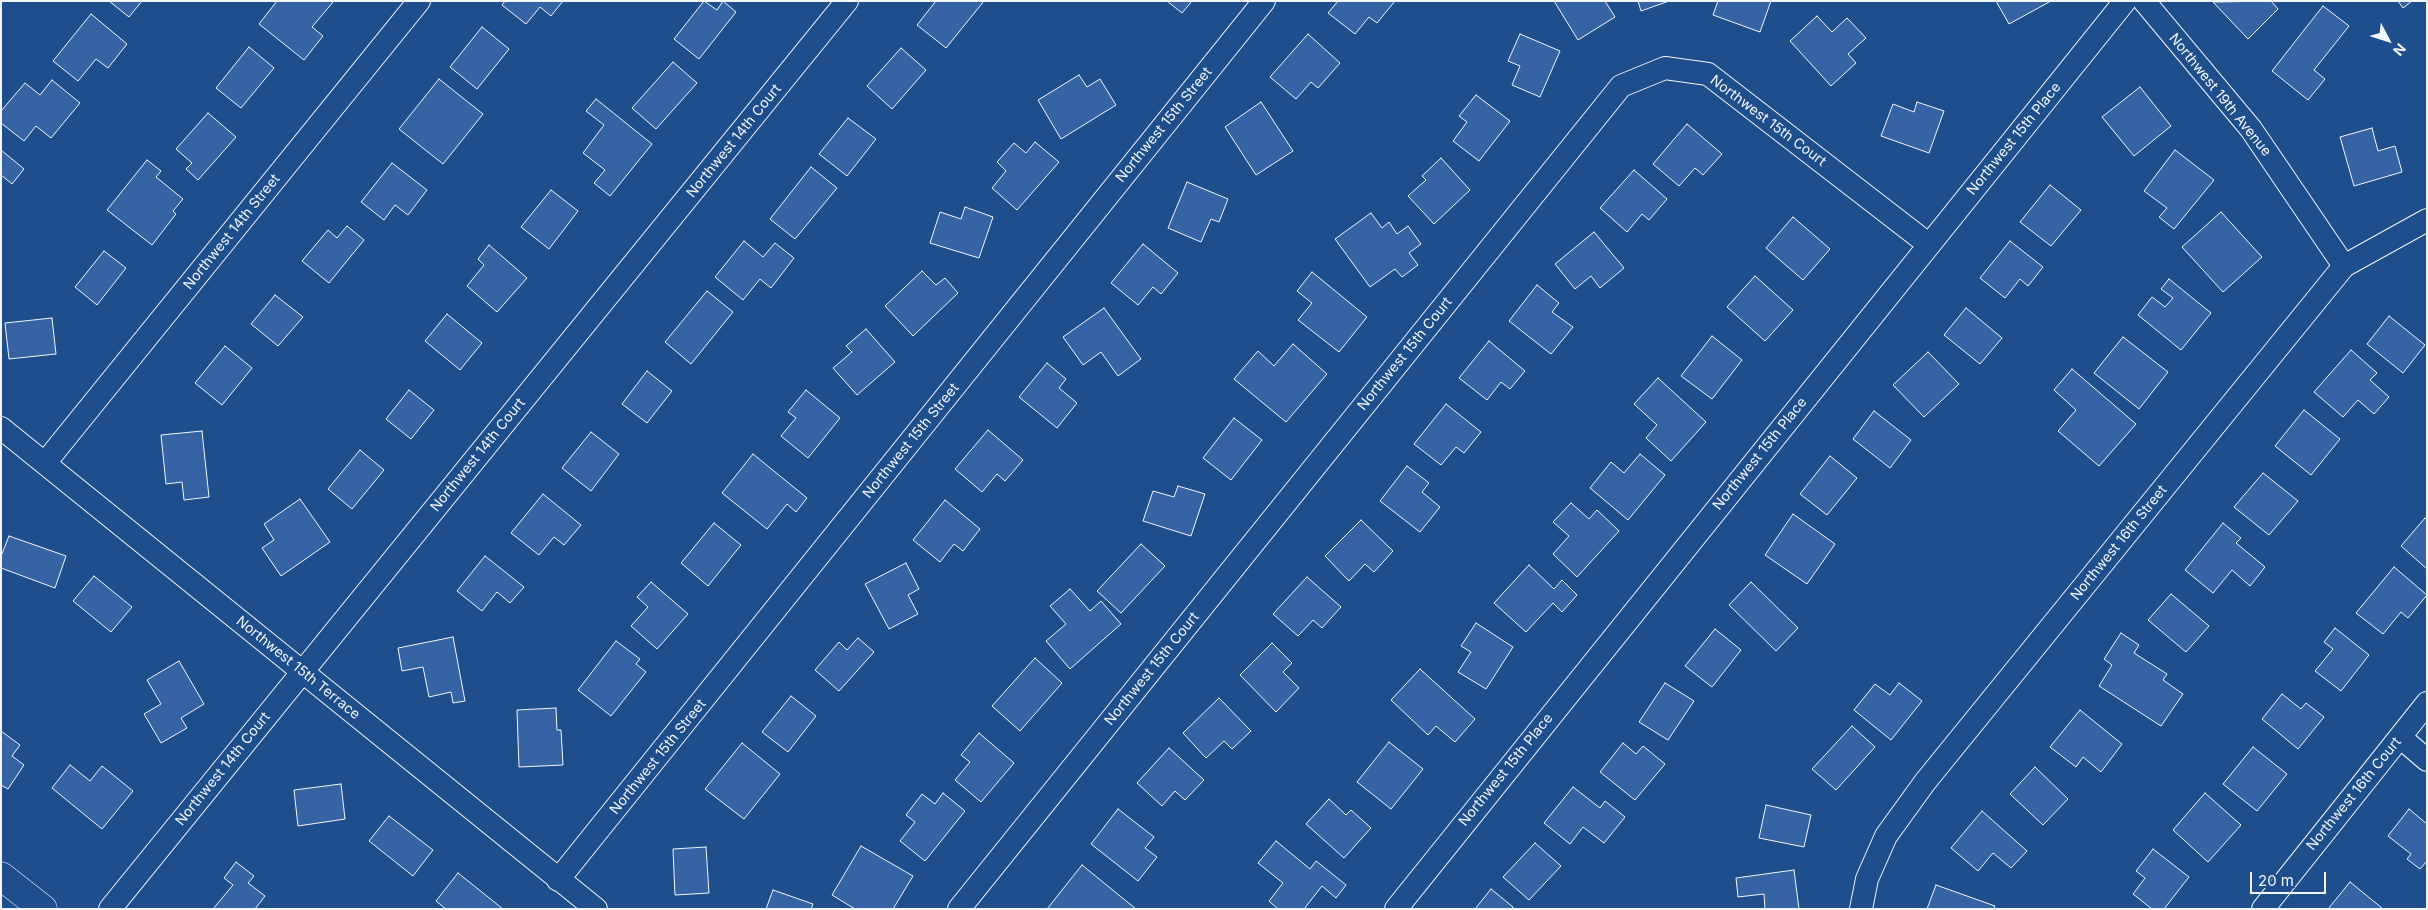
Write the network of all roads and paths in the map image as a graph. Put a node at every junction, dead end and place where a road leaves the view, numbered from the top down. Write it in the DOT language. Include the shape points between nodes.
graph roads {
  1 [pos="419,1"];
  2 [pos="847,1"];
  3 [pos="1264,1"];
  4 [pos="2126,1"];
  5 [pos="2144,1"];
  6 [pos="2427,220"];
  7 [pos="1928,244"];
  8 [pos="2344,266"];
  9 [pos="1,428"];
  10 [pos="45,463"];
  11 [pos="302,672"];
  12 [pos="2427,703"];
  13 [pos="2400,737"];
  14 [pos="2427,760"];
  15 [pos="1,876"];
  16 [pos="558,880"];
  17 [pos="43,909"];
  18 [pos="110,909"];
  19 [pos="596,909"];
  20 [pos="959,909"];
  21 [pos="1396,909"];
  22 [pos="1861,909"];
  23 [pos="2263,909"];
  1 -- 10 [label="street, Northwest 14th Street"];
  2 -- 11 [label="street, Northwest 14th Court"];
  3 -- 16 [label="street, Northwest 15th Street"];
  4 -- 7 [label="street, Northwest 15th Place"];
  5 -- 8 [label="street, Northwest 19th Avenue" via="2251,129"];
  6 -- 8 [label="street, Northwest 16th Street"];
  7 -- 20 [label="street, Northwest 15th Court" via="1708,74 1665,68 1621,86"];
  7 -- 21 [label="street, Northwest 15th Place"];
  8 -- 22 [label="street, Northwest 16th Street" via="1925,782 1886,836 1867,879"];
  9 -- 10 [label="street, Northwest 15th Terrace"];
  10 -- 11 [label="street, Northwest 15th Terrace"];
  11 -- 16 [label="street, Northwest 15th Terrace"];
  11 -- 18 [label="street, Northwest 14th Court"];
  12 -- 13 [label="street, Northwest 16th Court"];
  13 -- 14 [label="street"];
  13 -- 23 [label="street, Northwest 16th Court"];
  15 -- 17 [label="street"];
  16 -- 19 [label="street, Northwest 15th Terrace"];
}
